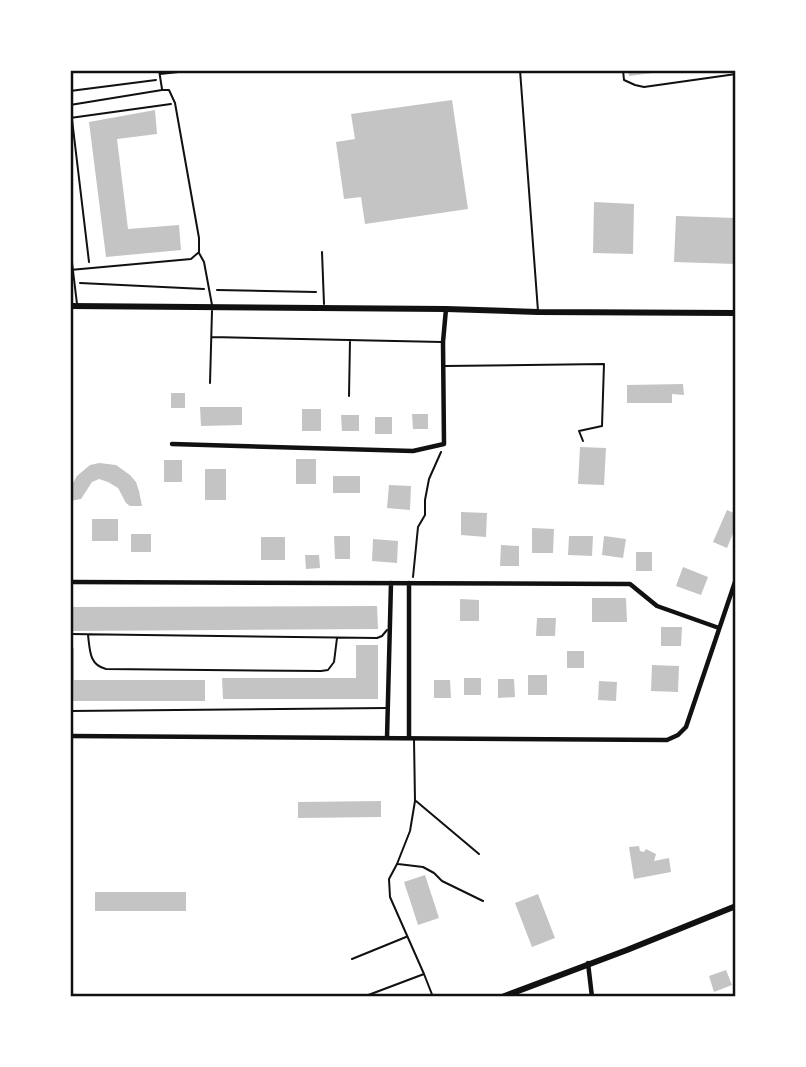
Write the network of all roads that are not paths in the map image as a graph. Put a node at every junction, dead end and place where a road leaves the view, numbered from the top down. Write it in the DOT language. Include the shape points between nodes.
graph roads {
  1 [pos="159,70"];
  2 [pos="197,70"];
  3 [pos="520,70"];
  4 [pos="623,70"];
  5 [pos="160,74"];
  6 [pos="736,74"];
  7 [pos="162,90"];
  8 [pos="70,105"];
  9 [pos="70,246"];
  10 [pos="199,252"];
  11 [pos="322,252"];
  12 [pos="71,270"];
  13 [pos="74,306"];
  14 [pos="212,307"];
  15 [pos="324,309"];
  16 [pos="446,309"];
  17 [pos="538,312"];
  18 [pos="736,313"];
  19 [pos="212,337"];
  20 [pos="349,339"];
  21 [pos="443,342"];
  22 [pos="444,366"];
  23 [pos="210,383"];
  24 [pos="349,396"];
  25 [pos="583,441"];
  26 [pos="172,444"];
  27 [pos="736,579"];
  28 [pos="70,582"];
  29 [pos="391,583"];
  30 [pos="411,583"];
  31 [pos="390,626"];
  32 [pos="719,628"];
  33 [pos="70,634"];
  34 [pos="88,635"];
  35 [pos="337,637"];
  36 [pos="388,708"];
  37 [pos="70,711"];
  38 [pos="70,736"];
  39 [pos="387,738"];
  40 [pos="412,738"];
  41 [pos="415,801"];
  42 [pos="479,853"];
  43 [pos="397,864"];
  44 [pos="483,901"];
  45 [pos="736,906"];
  46 [pos="407,937"];
  47 [pos="352,959"];
  48 [pos="587,963"];
  49 [pos="424,974"];
  50 [pos="363,997"];
  51 [pos="433,997"];
  52 [pos="502,997"];
  53 [pos="592,997"];
  1 -- 5 [label="lane"];
  2 -- 5 [label="lane"];
  3 -- 17 [label="lane"];
  4 -- 6 [label="lane" via="624,80 644,86"];
  5 -- 7 [label="lane"];
  7 -- 8 [label="lane"];
  7 -- 10 [label="lane" via="169,90 175,103"];
  9 -- 12 [label="lane"];
  10 -- 12 [label="lane" via="191,259"];
  10 -- 14 [label="lane"];
  11 -- 15 [label="lane"];
  12 -- 13 [label="lane"];
  13 -- 14 [label="main road"];
  14 -- 15 [label="main road"];
  14 -- 19 [label="lane"];
  15 -- 16 [label="main road"];
  16 -- 17 [label="main road"];
  16 -- 21 [label="street"];
  17 -- 18 [label="main road"];
  19 -- 20 [label="lane"];
  19 -- 23 [label="lane"];
  20 -- 21 [label="lane"];
  20 -- 24 [label="lane"];
  21 -- 22 [label="street"];
  22 -- 25 [label="lane" via="604,364 602,426 579,431"];
  22 -- 26 [label="street" via="444,444 413,451"];
  27 -- 32 [label="street"];
  28 -- 29 [label="street"];
  29 -- 30 [label="street"];
  29 -- 31 [label="street"];
  30 -- 32 [label="street" via="631,584 657,606"];
  30 -- 40 [label="street"];
  31 -- 35 [label="lane" via="377,638"];
  31 -- 36 [label="street"];
  32 -- 40 [label="street" via="686,727 667,740"];
  33 -- 34 [label="lane"];
  34 -- 35 [label="lane"];
  34 -- 35 [label="lane" via="94,664 106,669 328,670 334,662"];
  36 -- 37 [label="lane"];
  36 -- 39 [label="street"];
  38 -- 39 [label="street"];
  39 -- 40 [label="street"];
  40 -- 41 [label="lane"];
  41 -- 42 [label="lane"];
  41 -- 43 [label="lane"];
  43 -- 44 [label="lane" via="423,867"];
  43 -- 46 [label="lane" via="389,879 390,897"];
  45 -- 48 [label="main road"];
  46 -- 47 [label="lane"];
  46 -- 49 [label="lane"];
  48 -- 52 [label="main road"];
  48 -- 53 [label="street"];
  49 -- 50 [label="lane"];
  49 -- 51 [label="lane"];
}
